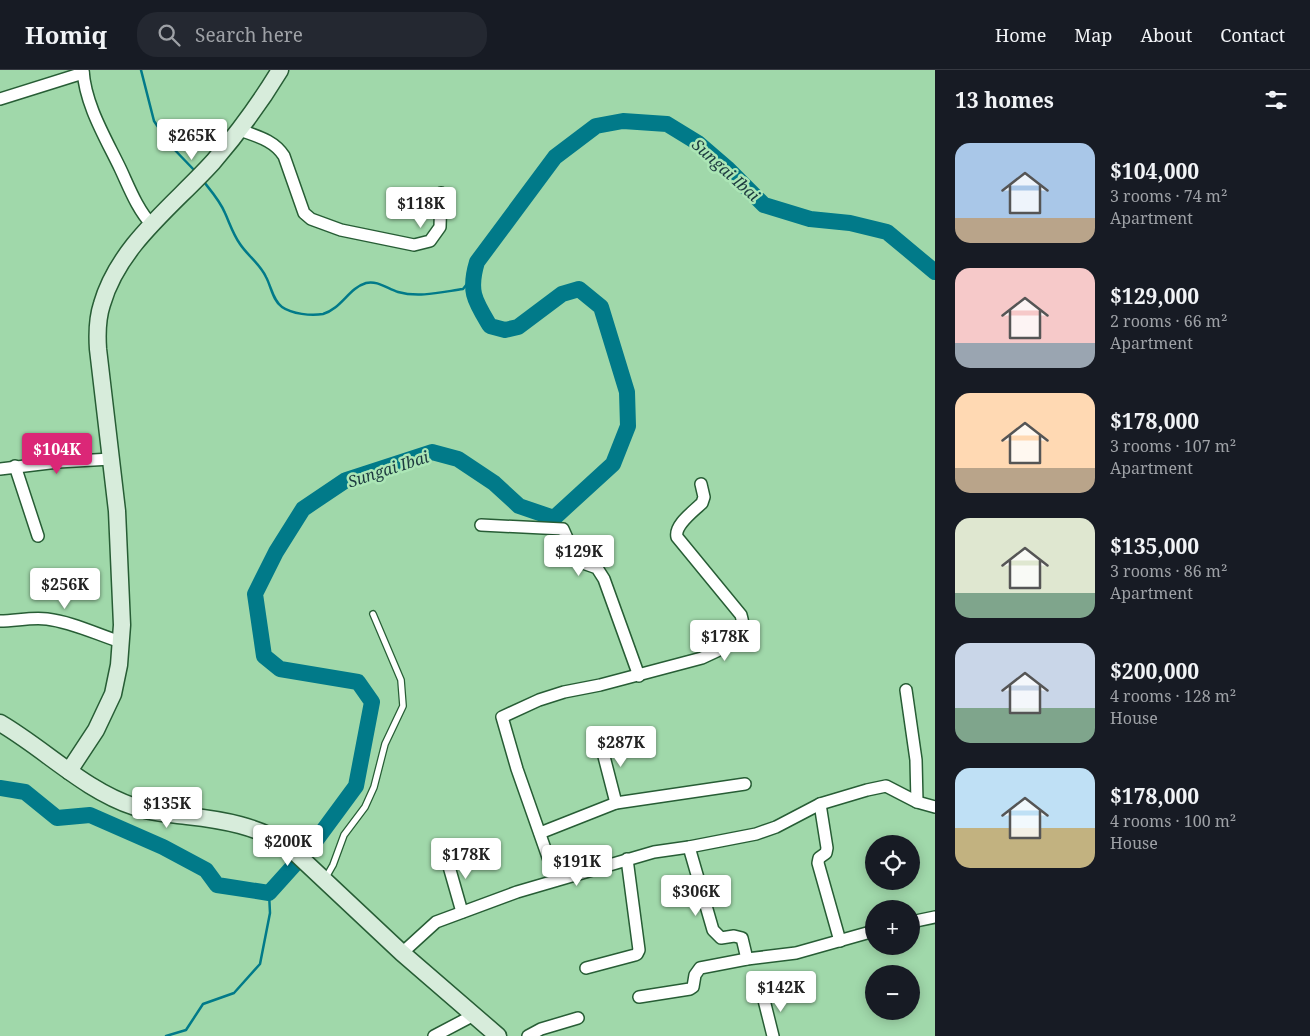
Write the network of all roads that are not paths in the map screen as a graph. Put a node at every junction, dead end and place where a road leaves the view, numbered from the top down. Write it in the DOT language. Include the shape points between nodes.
graph roads {
  1 [pos="280,70"];
  2 [pos="83,71"];
  3 [pos="0,99"];
  4 [pos="240,130"];
  5 [pos="441,193"];
  6 [pos="152,225"];
  7 [pos="111,459"];
  8 [pos="15,466"];
  9 [pos="0,469"];
  10 [pos="701,484"];
  11 [pos="481,525"];
  12 [pos="38,536"];
  13 [pos="373,614"];
  14 [pos="0,621"];
  15 [pos="121,642"];
  16 [pos="639,676"];
  17 [pos="906,690"];
  18 [pos="0,723"];
  19 [pos="600,740"];
  20 [pos="70,772"];
  21 [pos="746,784"];
  22 [pos="917,802"];
  23 [pos="616,803"];
  24 [pos="820,804"];
  25 [pos="935,807"];
  26 [pos="540,834"];
  27 [pos="690,847"];
  28 [pos="446,856"];
  29 [pos="627,859"];
  30 [pos="556,880"];
  31 [pos="324,881"];
  32 [pos="462,912"];
  33 [pos="935,917"];
  34 [pos="920,920"];
  35 [pos="865,934"];
  36 [pos="840,941"];
  37 [pos="402,953"];
  38 [pos="747,959"];
  39 [pos="586,968"];
  40 [pos="764,996"];
  41 [pos="639,997"];
  42 [pos="474,1015"];
  43 [pos="578,1018"];
  44 [pos="434,1036"];
  45 [pos="498,1036"];
  46 [pos="528,1036"];
  47 [pos="773,1036"];
  1 -- 4 [label="street"];
  2 -- 3 [label="street"];
  2 -- 6 [label="street" via="87,93 103,132"];
  4 -- 5 [label="street" via="273,143 280,150 308,217 320,224 414,245 430,241 440,227"];
  4 -- 6 [label="street"];
  6 -- 7 [label="street" via="117,268 99,318 99,364"];
  7 -- 8 [label="street"];
  7 -- 15 [label="street" via="119,543"];
  8 -- 9 [label="street"];
  8 -- 12 [label="street"];
  10 -- 16 [label="street" via="702,502 678,527 677,537 741,615 742,632 726,646 702,658"];
  11 -- 16 [label="street" via="563,529 575,556 580,562 597,568 604,579"];
  13 -- 31 [label="lane" via="401,680 403,706 385,744 366,807 344,836"];
  14 -- 15 [label="street" via="29,618 56,621"];
  15 -- 20 [label="street" via="113,694"];
  16 -- 26 [label="street" via="564,692 502,717"];
  17 -- 22 [label="street" via="916,760"];
  18 -- 20 [label="street"];
  19 -- 23 [label="street"];
  20 -- 31 [label="street" via="108,797 134,807 221,820 269,834 288,846"];
  21 -- 23 [label="street"];
  22 -- 24 [label="street" via="886,786"];
  22 -- 25 [label="street"];
  23 -- 26 [label="street"];
  24 -- 27 [label="street" via="756,834"];
  24 -- 36 [label="street" via="827,848 818,863"];
  26 -- 30 [label="street"];
  27 -- 29 [label="street"];
  27 -- 38 [label="street" via="713,930 721,938 742,938"];
  28 -- 32 [label="street"];
  29 -- 30 [label="street"];
  29 -- 39 [label="street" via="638,954"];
  30 -- 32 [label="street"];
  31 -- 37 [label="street"];
  32 -- 37 [label="street" via="436,922"];
  33 -- 34 [label="street"];
  35 -- 36 [label="street"];
  36 -- 38 [label="street" via="796,953"];
  37 -- 42 [label="street"];
  38 -- 41 [label="street" via="700,968 690,989"];
  40 -- 47 [label="street"];
  42 -- 44 [label="street"];
  42 -- 45 [label="street"];
  43 -- 46 [label="street"];
}
